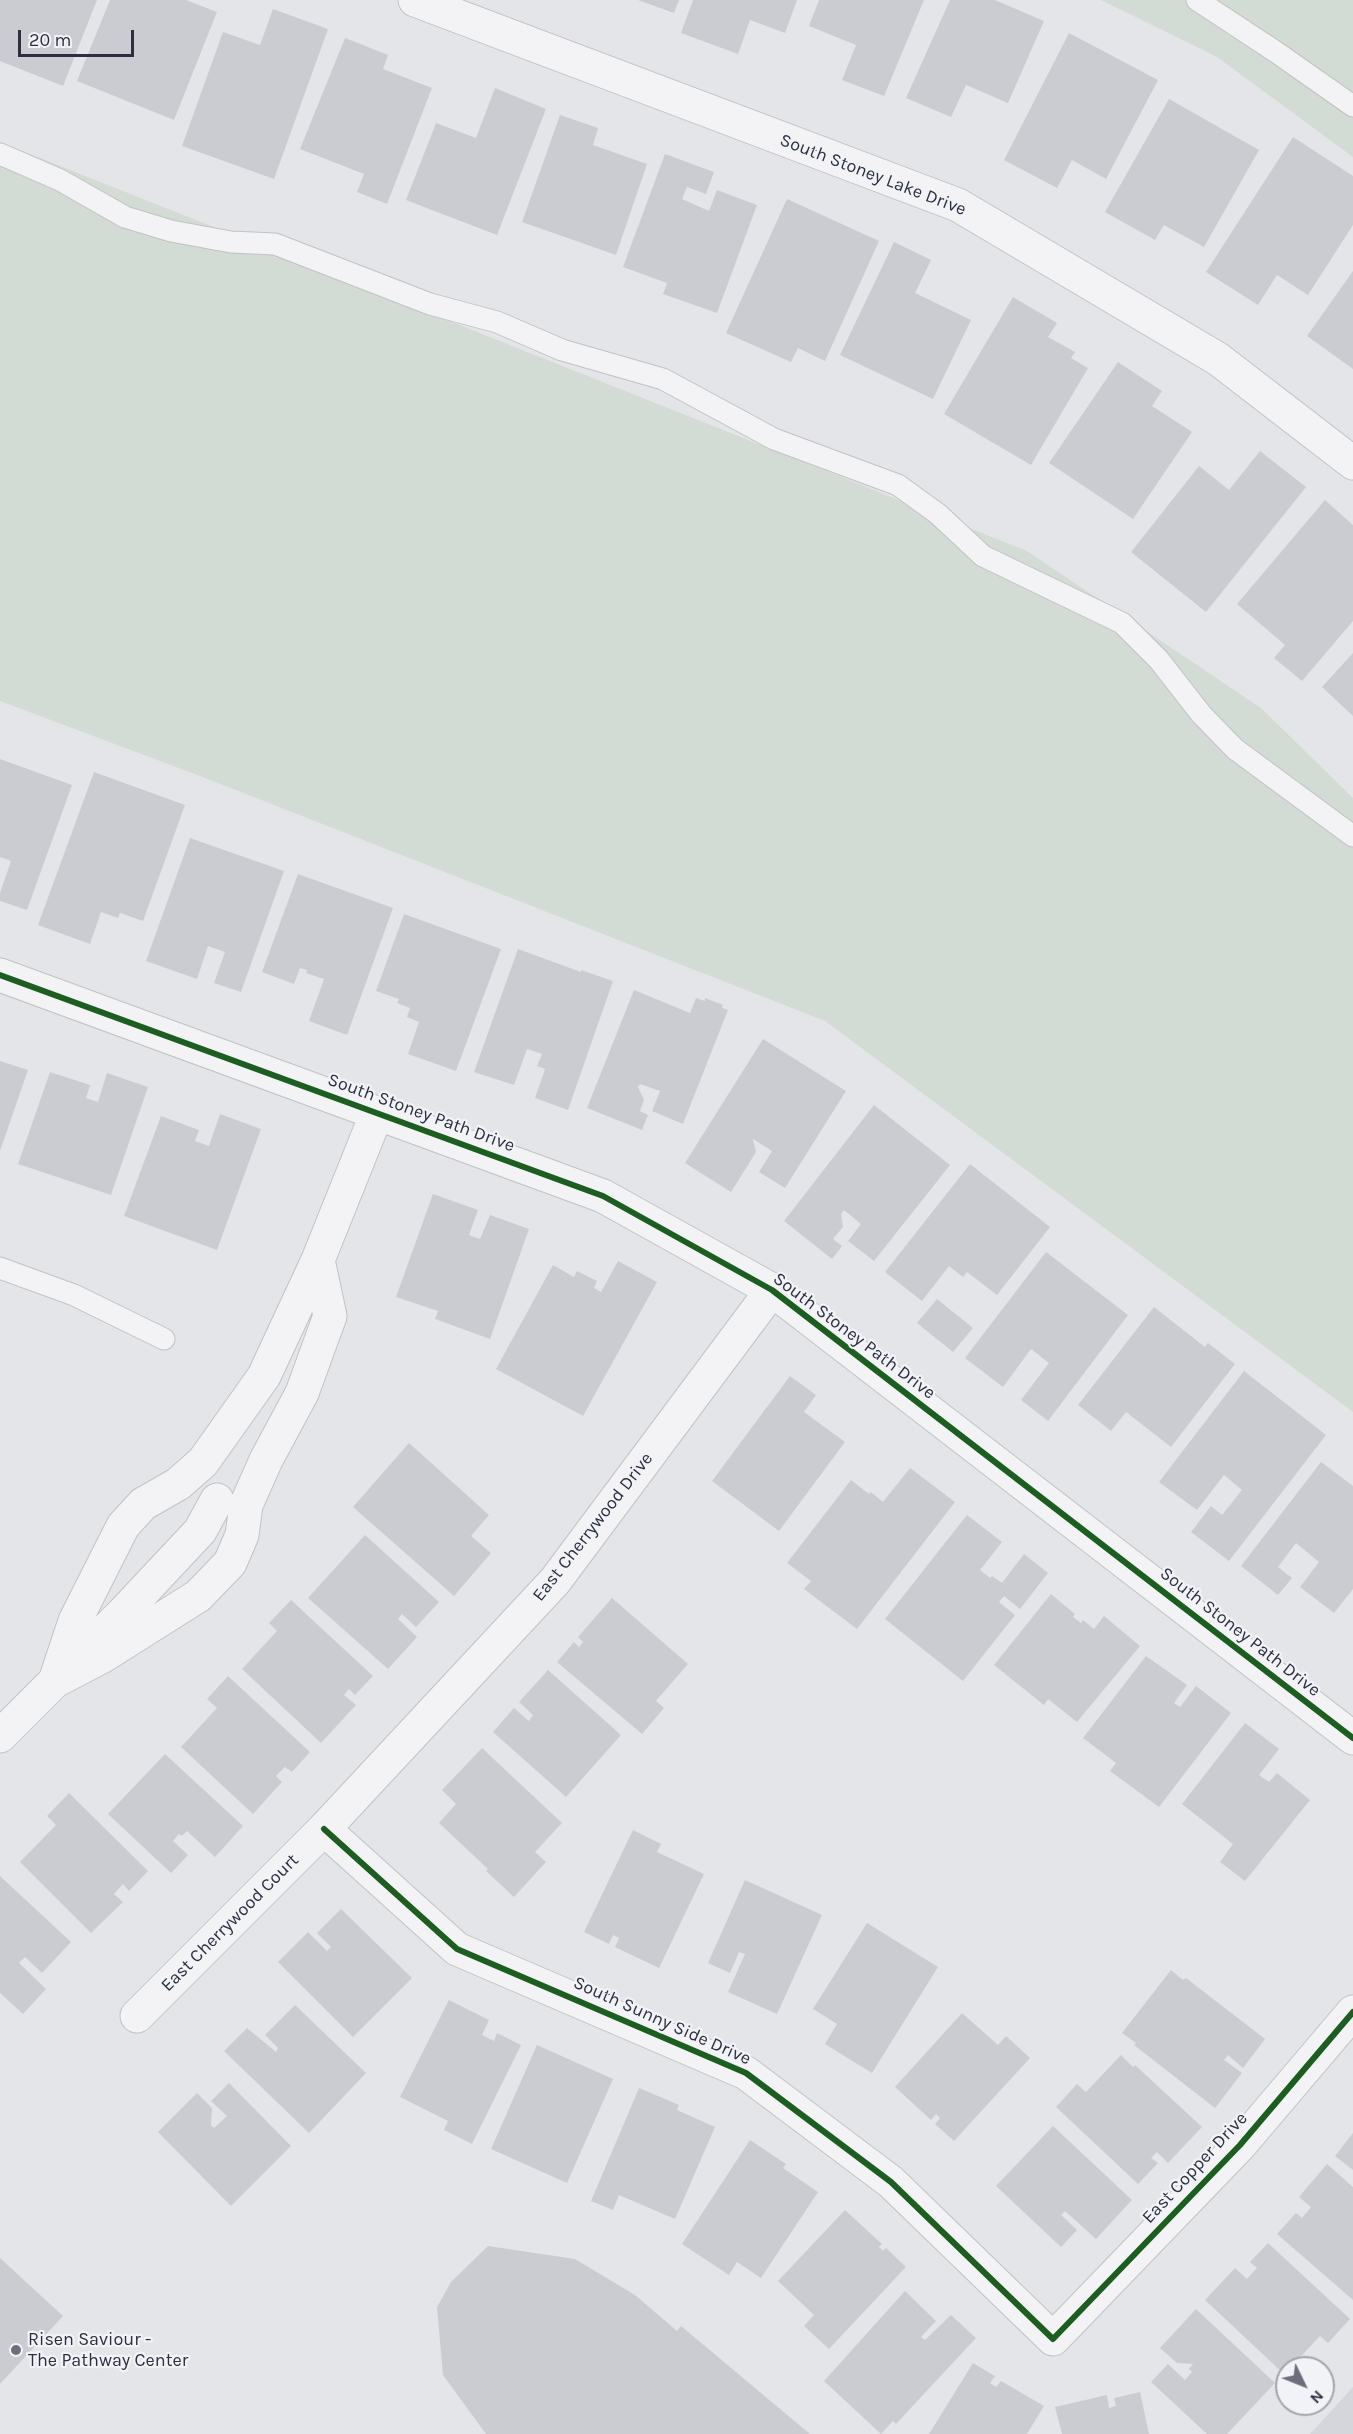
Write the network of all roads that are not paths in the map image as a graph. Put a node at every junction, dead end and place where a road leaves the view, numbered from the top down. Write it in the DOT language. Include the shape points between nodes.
graph roads {
  1 [pos="415,0"];
  2 [pos="1197,0"];
  3 [pos="1353,106"];
  4 [pos="0,154"];
  5 [pos="1353,463"];
  6 [pos="1353,836"];
  7 [pos="0,975"];
  8 [pos="377,1113"];
  9 [pos="318,1260"];
  10 [pos="0,1268"];
  11 [pos="772,1290"];
  12 [pos="164,1339"];
  13 [pos="189,1474"];
  14 [pos="231,1502"];
  15 [pos="55,1681"];
  16 [pos="0,1736"];
  17 [pos="1353,1738"];
  18 [pos="324,1829"];
  19 [pos="1353,2012"];
  20 [pos="137,2016"];
  21 [pos="1053,2339"];
  1 -- 5 [label="street, South Stoney Lake Drive" via="958,205 1218,359"];
  2 -- 3 [label="lane"];
  4 -- 6 [label="lane" via="60,180 125,217 171,231 231,242 275,244 430,304 497,322 562,350 663,380 774,439 898,485 938,514 983,556 1122,623 1235,749"];
  7 -- 8 [label="street, South Stoney Path Drive"];
  8 -- 9 [label="street"];
  8 -- 11 [label="street, South Stoney Path Drive" via="603,1196"];
  9 -- 13 [label="street" via="264,1376 203,1462"];
  9 -- 14 [label="street" via="330,1316 302,1394 266,1460"];
  10 -- 12 [label="lane" via="74,1296"];
  11 -- 17 [label="street, South Stoney Path Drive"];
  11 -- 18 [label="street, East Cherrywood Drive" via="555,1581"];
  13 -- 14 [label="street"];
  13 -- 15 [label="street" via="143,1504 123,1526 75,1620"];
  14 -- 15 [label="street"];
  14 -- 15 [label="street" via="242,1535 230,1563 198,1596 103,1656"];
  15 -- 16 [label="street"];
  18 -- 20 [label="street, East Cherrywood Court"];
  18 -- 21 [label="street, South Sunny Side Drive" via="457,1949 746,2073 891,2182"];
  19 -- 21 [label="street, East Copper Drive" via="1240,2145"];
}
